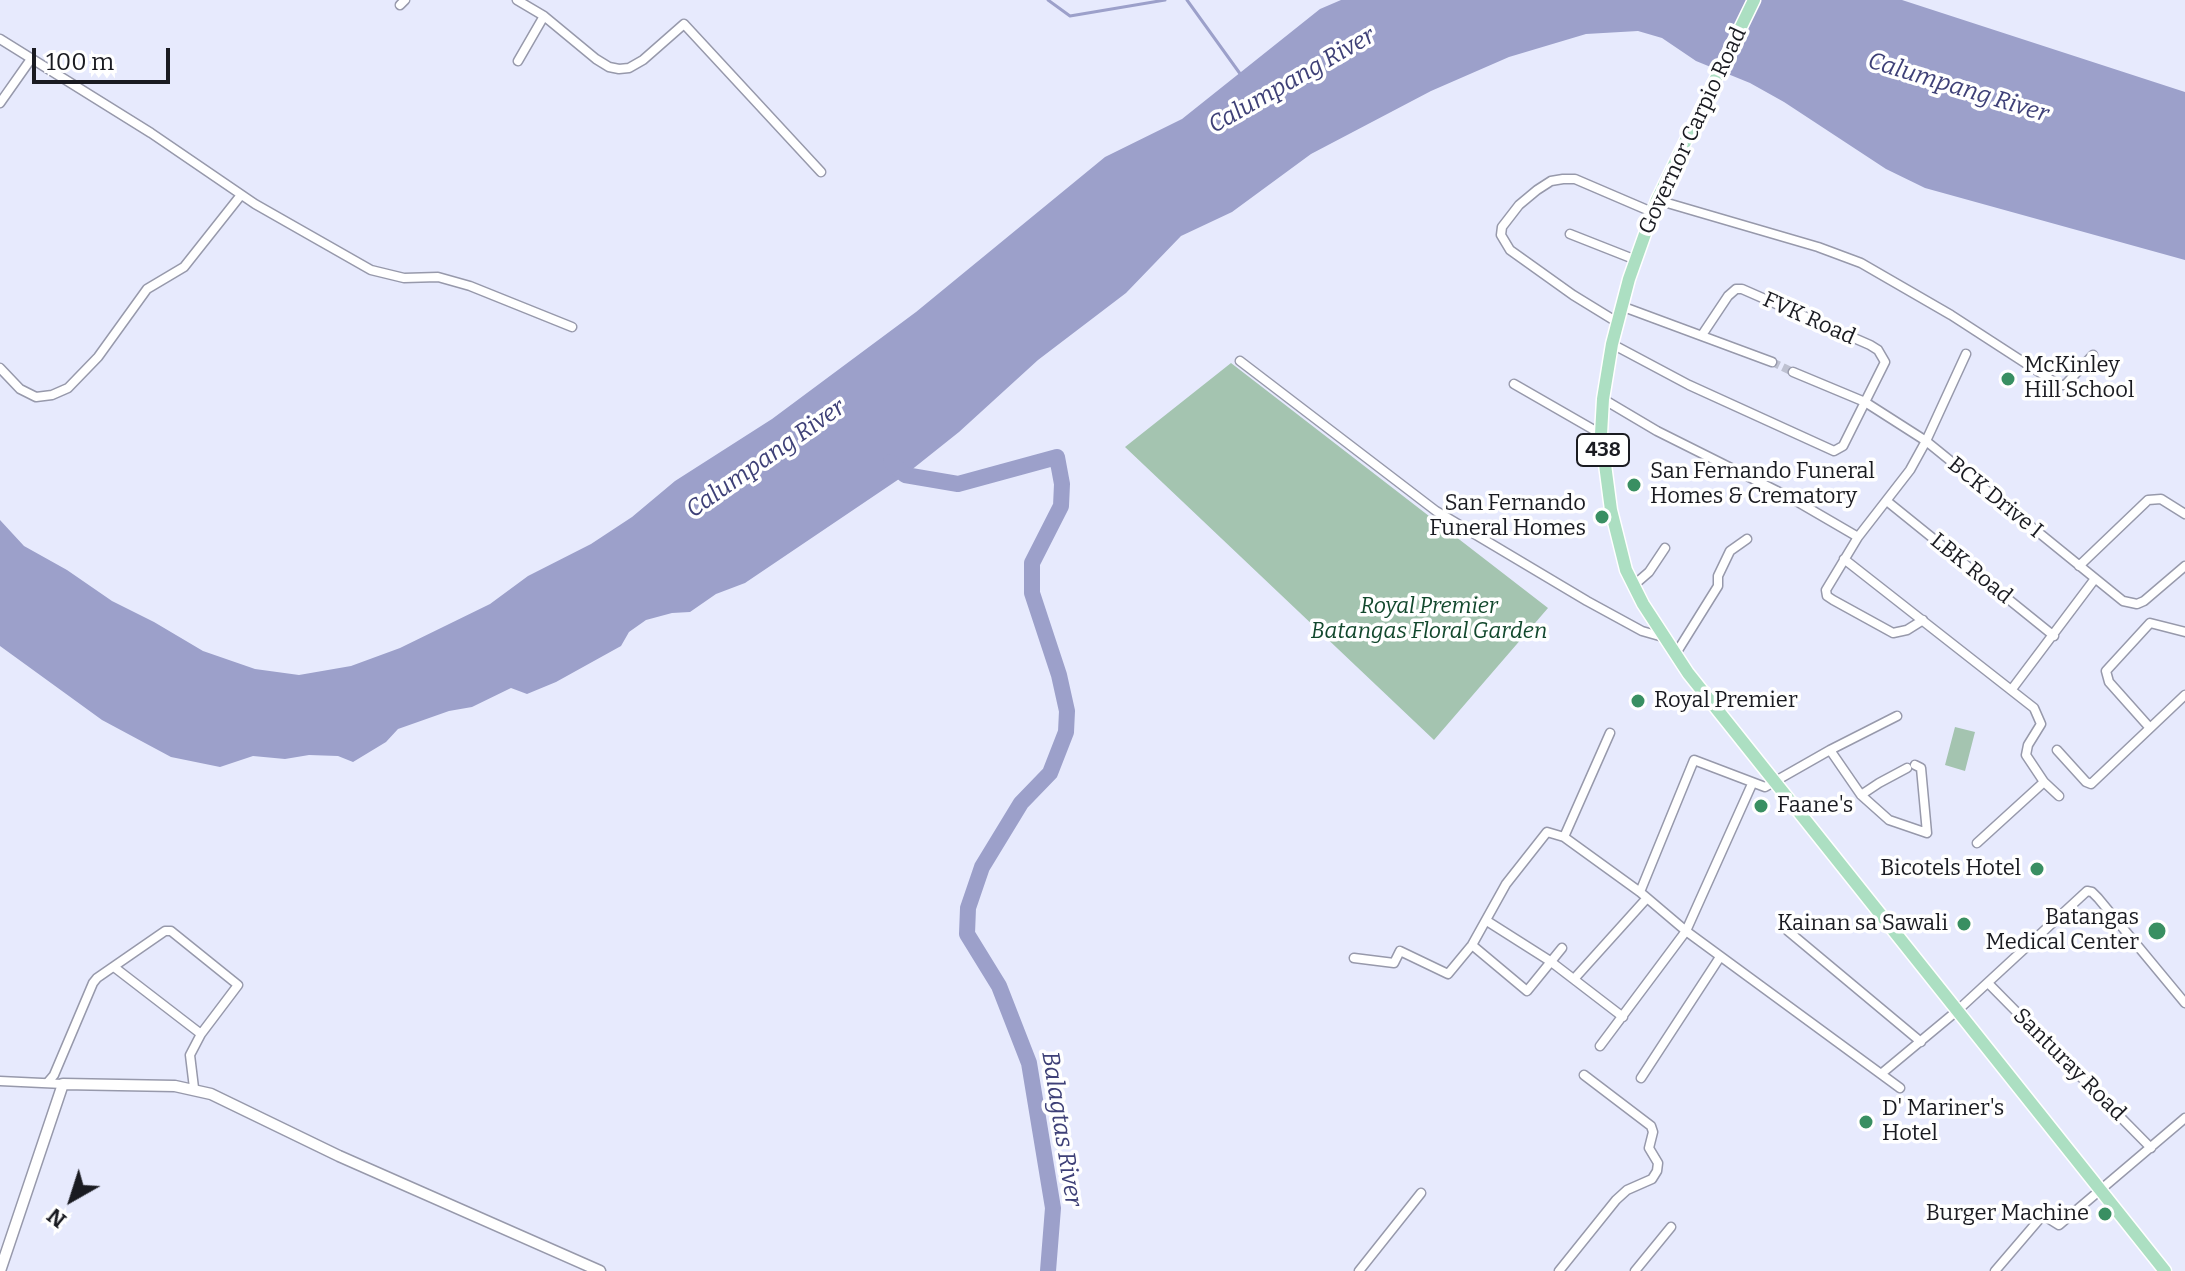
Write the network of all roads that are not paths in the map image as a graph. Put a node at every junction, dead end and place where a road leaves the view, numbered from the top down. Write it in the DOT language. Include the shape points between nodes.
graph roads {
  1 [pos="517,0"];
  2 [pos="1754,0"];
  3 [pos="544,16"];
  4 [pos="0,39"];
  5 [pos="31,59"];
  6 [pos="518,61"];
  7 [pos="0,103"];
  8 [pos="821,172"];
  9 [pos="241,195"];
  10 [pos="1655,206"];
  11 [pos="1570,234"];
  12 [pos="1636,260"];
  13 [pos="1621,306"];
  14 [pos="1617,322"];
  15 [pos="572,327"];
  16 [pos="1702,335"];
  17 [pos="1612,344"];
  18 [pos="1966,354"];
  19 [pos="2093,355"];
  20 [pos="1240,361"];
  21 [pos="1772,362"];
  22 [pos="0,368"];
  23 [pos="1793,372"];
  24 [pos="1514,384"];
  25 [pos="1603,399"];
  26 [pos="1865,402"];
  27 [pos="1601,434"];
  28 [pos="1926,441"];
  29 [pos="1888,502"];
  30 [pos="2185,514"];
  31 [pos="1858,537"];
  32 [pos="1747,539"];
  33 [pos="1665,548"];
  34 [pos="1844,559"];
  35 [pos="2079,566"];
  36 [pos="2185,566"];
  37 [pos="2094,580"];
  38 [pos="1634,585"];
  39 [pos="1923,620"];
  40 [pos="2185,632"];
  41 [pos="2054,636"];
  42 [pos="1663,637"];
  43 [pos="1675,655"];
  44 [pos="2012,689"];
  45 [pos="2185,695"];
  46 [pos="1897,716"];
  47 [pos="2150,728"];
  48 [pos="1610,733"];
  49 [pos="1830,750"];
  50 [pos="2057,750"];
  51 [pos="1775,782"];
  52 [pos="2044,782"];
  53 [pos="1752,784"];
  54 [pos="1861,795"];
  55 [pos="2059,796"];
  56 [pos="1564,837"];
  57 [pos="1977,843"];
  58 [pos="1644,895"];
  59 [pos="1487,921"];
  60 [pos="1686,931"];
  61 [pos="1788,931"];
  62 [pos="1472,945"];
  63 [pos="1562,948"];
  64 [pos="1720,957"];
  65 [pos="1354,958"];
  66 [pos="1550,961"];
  67 [pos="114,967"];
  68 [pos="1574,979"];
  69 [pos="1988,983"];
  70 [pos="2185,1003"];
  71 [pos="1958,1010"];
  72 [pos="1623,1017"];
  73 [pos="201,1034"];
  74 [pos="1921,1042"];
  75 [pos="1600,1046"];
  76 [pos="1881,1074"];
  77 [pos="1584,1075"];
  78 [pos="1641,1078"];
  79 [pos="0,1081"];
  80 [pos="48,1082"];
  81 [pos="63,1084"];
  82 [pos="194,1088"];
  83 [pos="1900,1088"];
  84 [pos="2185,1118"];
  85 [pos="2151,1148"];
  86 [pos="2100,1191"];
  87 [pos="1421,1193"];
  88 [pos="1671,1227"];
  89 [pos="0,1271"];
  90 [pos="600,1271"];
  91 [pos="1359,1271"];
  92 [pos="1559,1271"];
  93 [pos="1635,1271"];
  94 [pos="1995,1271"];
  95 [pos="2165,1271"];
  1 -- 3 [label="street"];
  2 -- 10 [label="main road, Governor Carpio Road / 438"];
  3 -- 6 [label="street"];
  3 -- 8 [label="street" via="596,59 619,69 636,65 684,24"];
  4 -- 5 [label="street"];
  5 -- 7 [label="street"];
  5 -- 9 [label="street"];
  9 -- 15 [label="street" via="371,270 470,286"];
  9 -- 22 [label="street" via="184,267 147,289 98,357 68,388 36,397"];
  10 -- 12 [label="main road, Governor Carpio Road / 438"];
  10 -- 14 [label="street" via="1563,179 1537,190 1502,227 1510,250"];
  10 -- 19 [label="street" via="1861,263 2059,385"];
  11 -- 12 [label="street"];
  12 -- 13 [label="main road, Governor Carpio Road / 438"];
  13 -- 14 [label="main road, Governor Carpio Road / 438"];
  13 -- 16 [label="street"];
  14 -- 17 [label="main road, Governor Carpio Road / 438"];
  16 -- 21 [label="street"];
  16 -- 26 [label="street, FVK Road" via="1728,296 1742,289 1878,350 1885,362"];
  17 -- 25 [label="main road, Governor Carpio Road / 438"];
  17 -- 26 [label="street" via="1829,449 1843,446"];
  18 -- 28 [label="street"];
  20 -- 42 [label="street" via="1436,511 1587,601"];
  23 -- 26 [label="street, BCK Drive I"];
  24 -- 27 [label="street"];
  25 -- 27 [label="main road, Governor Carpio Road / 438"];
  25 -- 31 [label="street"];
  26 -- 28 [label="street, BCK Drive I"];
  27 -- 38 [label="main road, Governor Carpio Road / 438" via="1613,522"];
  28 -- 29 [label="street"];
  28 -- 35 [label="street, BCK Drive I"];
  29 -- 31 [label="street"];
  29 -- 41 [label="street, LBK Road"];
  30 -- 35 [label="street" via="2161,499 2148,500"];
  31 -- 34 [label="street"];
  32 -- 43 [label="street" via="1730,551 1718,586"];
  33 -- 38 [label="street"];
  34 -- 39 [label="street"];
  34 -- 39 [label="street" via="1827,596 1893,633"];
  35 -- 37 [label="street, BCK Drive I"];
  36 -- 37 [label="street, BCK Drive I" via="2137,604 2123,601"];
  37 -- 41 [label="street"];
  38 -- 42 [label="main road, Governor Carpio Road / 438"];
  39 -- 44 [label="street"];
  40 -- 47 [label="street" via="2155,622 2145,626 2110,665 2106,677"];
  41 -- 44 [label="street"];
  42 -- 43 [label="main road, Governor Carpio Road / 438"];
  43 -- 51 [label="main road, Governor Carpio Road / 438"];
  44 -- 52 [label="street" via="2039,715 2041,724 2026,755"];
  45 -- 47 [label="street"];
  46 -- 49 [label="street"];
  47 -- 50 [label="street" via="2089,784"];
  48 -- 56 [label="street"];
  49 -- 51 [label="street"];
  49 -- 54 [label="street"];
  51 -- 53 [label="street" via="1765,787"];
  51 -- 71 [label="main road, Governor Carpio Road / 438"];
  52 -- 55 [label="street"];
  52 -- 57 [label="street"];
  53 -- 58 [label="street" via="1694,760"];
  53 -- 60 [label="street"];
  54 -- 54 [label="street" via="1889,820 1927,833 1921,768 1911,766"];
  56 -- 58 [label="street"];
  56 -- 59 [label="street" via="1547,832 1506,884"];
  58 -- 60 [label="street"];
  58 -- 68 [label="street"];
  59 -- 62 [label="street"];
  59 -- 66 [label="street"];
  60 -- 64 [label="street"];
  60 -- 72 [label="street"];
  61 -- 74 [label="street"];
  62 -- 65 [label="street" via="1448,974 1400,951 1394,963"];
  62 -- 66 [label="street" via="1527,991"];
  63 -- 66 [label="street"];
  64 -- 76 [label="street"];
  64 -- 78 [label="street"];
  66 -- 68 [label="street"];
  67 -- 73 [label="street"];
  67 -- 73 [label="street" via="168,930 214,965 238,987"];
  67 -- 80 [label="street" via="91,987"];
  68 -- 72 [label="street"];
  69 -- 70 [label="street" via="2090,891"];
  69 -- 71 [label="street"];
  69 -- 85 [label="street, Santuray Road"];
  71 -- 74 [label="street"];
  71 -- 86 [label="main road, Governor Carpio Road / 438"];
  72 -- 75 [label="street"];
  73 -- 82 [label="street" via="190,1055"];
  74 -- 76 [label="street"];
  76 -- 83 [label="street"];
  77 -- 92 [label="street" via="1653,1129 1648,1144 1657,1171 1616,1200"];
  79 -- 80 [label="street"];
  80 -- 81 [label="street"];
  81 -- 82 [label="street"];
  81 -- 89 [label="street"];
  82 -- 90 [label="street"];
  84 -- 85 [label="street"];
  85 -- 86 [label="street"];
  86 -- 94 [label="street" via="2059,1225 2043,1215"];
  86 -- 95 [label="main road, Governor Carpio Road / 438"];
  87 -- 91 [label="street"];
  88 -- 93 [label="street"];
}
